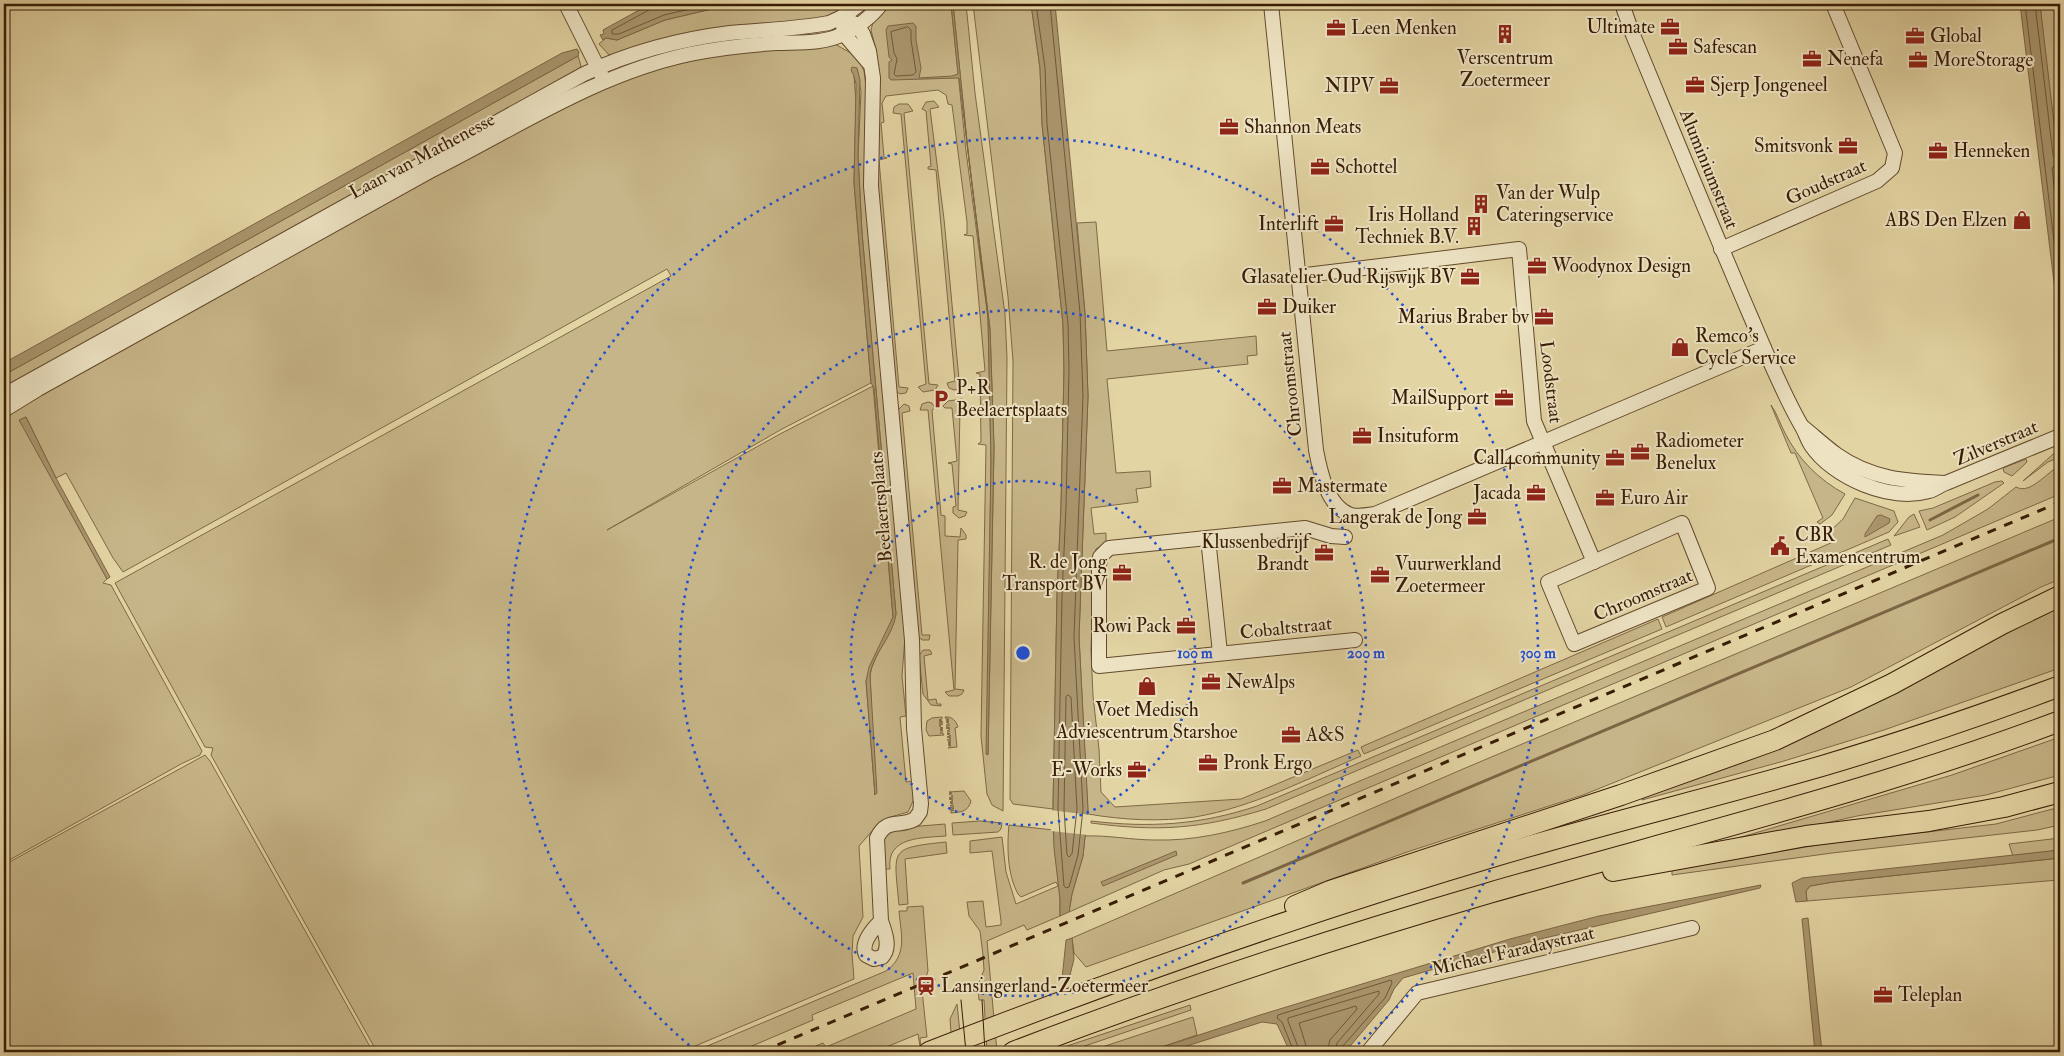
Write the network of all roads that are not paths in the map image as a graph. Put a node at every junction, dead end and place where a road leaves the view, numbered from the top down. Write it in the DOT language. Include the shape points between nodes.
graph roads {
  1 [pos="566,4"];
  2 [pos="860,4"];
  3 [pos="881,4"];
  4 [pos="1271,4"];
  5 [pos="1622,4"];
  6 [pos="1834,4"];
  7 [pos="842,17"];
  8 [pos="857,25"];
  9 [pos="844,34"];
  10 [pos="869,63"];
  11 [pos="598,67"];
  12 [pos="604,81"];
  13 [pos="1721,248"];
  14 [pos="1298,276"];
  15 [pos="1764,348"];
  16 [pos="4,394"];
  17 [pos="4,410"];
  18 [pos="2060,436"];
  19 [pos="1542,442"];
  20 [pos="1345,537"];
  21 [pos="1208,538"];
  22 [pos="1594,562"];
  23 [pos="2060,596"];
  24 [pos="1355,640"];
  25 [pos="1220,653"];
  26 [pos="2060,686"];
  27 [pos="2060,721"];
  28 [pos="2060,792"];
  29 [pos="1491,893"];
  30 [pos="881,921"];
  31 [pos="1692,928"];
  32 [pos="1099,987"];
  33 [pos="928,1052"];
  34 [pos="1013,1052"];
  35 [pos="1368,1052"];
  1 -- 11 [label="street"];
  2 -- 7 [label="street, Laan van Mathenesse"];
  3 -- 8 [label="street, Laan van Mathenesse"];
  4 -- 14 [label="street, Chroomstraat"];
  5 -- 13 [label="street, Aluminiumstraat"];
  6 -- 13 [label="street, Goudstraat" via="1895,153 1892,168 1877,181"];
  7 -- 8 [label="street"];
  7 -- 9 [label="street"];
  7 -- 11 [label="street, Laan van Mathenesse" via="815,26 688,41"];
  8 -- 9 [label="street, Laan van Mathenesse"];
  8 -- 10 [label="street, Beelaertsplaats" via="869,51"];
  9 -- 10 [label="street, Beelaertsplaats"];
  9 -- 12 [label="street, Laan van Mathenesse" via="811,41 690,54"];
  10 -- 30 [label="street, Beelaertsplaats" via="874,88 871,180 912,640 914,725 921,804 920,812 914,818 889,824 877,838"];
  11 -- 12 [label="street"];
  11 -- 16 [label="street, Laan van Mathenesse"];
  12 -- 17 [label="street, Laan van Mathenesse" via="432,170"];
  13 -- 15 [label="street, Aluminiumstraat"];
  14 -- 19 [label="street, Loodstraat" via="1519,249 1534,421"];
  14 -- 19 [label="street, Chroomstraat" via="1316,450 1326,485 1341,509 1352,515 1376,514"];
  15 -- 18 [label="street, Zilverstraat" via="1802,426 1836,455 1868,473 1946,483"];
  15 -- 19 [label="street, Chroomstraat"];
  19 -- 22 [label="street"];
  20 -- 21 [label="street, Cobaltstraat" via="1306,528"];
  21 -- 25 [label="street, Cobaltstraat"];
  21 -- 25 [label="street, Cobaltstraat" via="1108,548 1103,552 1099,566 1099,666"];
  22 -- 22 [label="street, Chroomstraat" via="1682,523 1708,588 1574,644 1548,582"];
  23 -- 32 [label="highway" via="1892,684 1775,740 1621,795 1330,891"];
  24 -- 25 [label="street, Cobaltstraat"];
  26 -- 32 [label="highway" via="1856,756 1502,854 1339,904"];
  27 -- 29 [label="highway" via="1852,791"];
  28 -- 29 [label="highway" via="1966,815 1765,843"];
  29 -- 34 [label="highway" via="1245,969"];
  31 -- 35 [label="street, Michael Faradaystraat" via="1417,993"];
  32 -- 33 [label="highway"];
}
